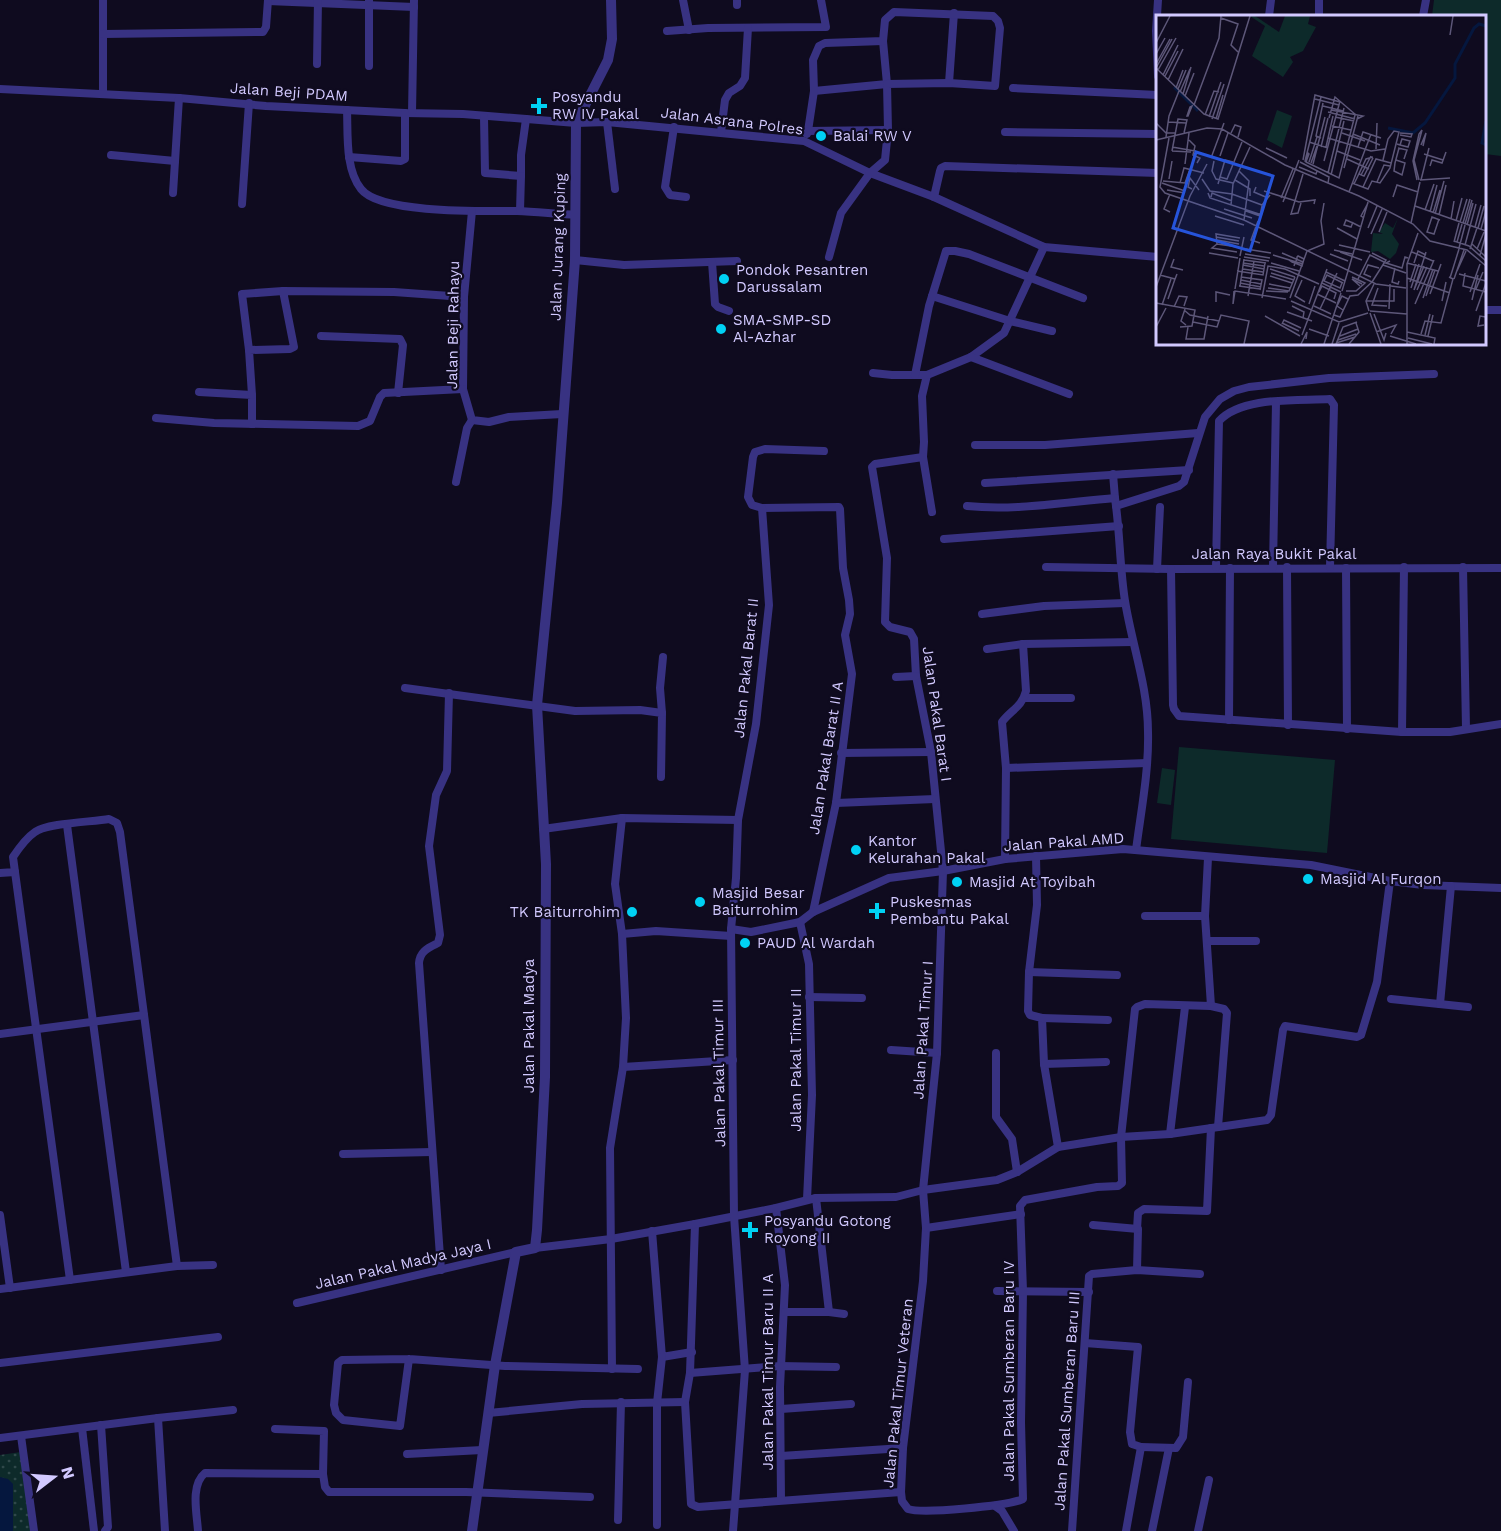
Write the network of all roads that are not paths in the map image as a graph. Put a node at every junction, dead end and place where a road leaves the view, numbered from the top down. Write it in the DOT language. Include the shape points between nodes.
graph roads {
  1 [pos="103,0"];
  2 [pos="268,0"];
  3 [pos="611,0"];
  4 [pos="683,0"];
  5 [pos="820,0"];
  6 [pos="1158,0"];
  7 [pos="1270,0"];
  8 [pos="1320,0"];
  9 [pos="1426,0"];
  10 [pos="318,2"];
  11 [pos="369,3"];
  12 [pos="414,3"];
  13 [pos="954,13"];
  14 [pos="1157,15"];
  15 [pos="1269,15"];
  16 [pos="1319,15"];
  17 [pos="1423,15"];
  18 [pos="748,28"];
  19 [pos="689,30"];
  20 [pos="667,31"];
  21 [pos="103,34"];
  22 [pos="883,41"];
  23 [pos="317,64"];
  24 [pos="369,66"];
  25 [pos="949,83"];
  26 [pos="887,84"];
  27 [pos="1013,88"];
  28 [pos="0,89"];
  29 [pos="814,91"];
  30 [pos="103,94"];
  31 [pos="1156,94"];
  32 [pos="179,98"];
  33 [pos="249,103"];
  34 [pos="347,110"];
  35 [pos="409,113"];
  36 [pos="484,117"];
  37 [pos="526,118"];
  38 [pos="607,122"];
  39 [pos="576,123"];
  40 [pos="674,127"];
  41 [pos="888,130"];
  42 [pos="808,131"];
  43 [pos="721,132"];
  44 [pos="1005,132"];
  45 [pos="1156,134"];
  46 [pos="804,141"];
  47 [pos="111,155"];
  48 [pos="349,157"];
  49 [pos="175,161"];
  50 [pos="870,173"];
  51 [pos="1156,173"];
  52 [pos="521,176"];
  53 [pos="615,189"];
  54 [pos="173,193"];
  55 [pos="686,197"];
  56 [pos="934,197"];
  57 [pos="242,204"];
  58 [pos="472,211"];
  59 [pos="520,212"];
  60 [pos="576,215"];
  61 [pos="1044,247"];
  62 [pos="829,257"];
  63 [pos="1156,257"];
  64 [pos="575,260"];
  65 [pos="737,261"];
  66 [pos="712,262"];
  67 [pos="1031,277"];
  68 [pos="283,291"];
  69 [pos="932,296"];
  70 [pos="464,297"];
  71 [pos="1083,298"];
  72 [pos="729,310"];
  73 [pos="1010,321"];
  74 [pos="1052,331"];
  75 [pos="321,336"];
  76 [pos="249,351"];
  77 [pos="971,357"];
  78 [pos="873,373"];
  79 [pos="1434,374"];
  80 [pos="915,375"];
  81 [pos="927,375"];
  82 [pos="463,389"];
  83 [pos="199,392"];
  84 [pos="398,393"];
  85 [pos="1069,394"];
  86 [pos="252,395"];
  87 [pos="1276,402"];
  88 [pos="562,414"];
  89 [pos="156,418"];
  90 [pos="472,420"];
  91 [pos="252,424"];
  92 [pos="1198,433"];
  93 [pos="975,445"];
  94 [pos="824,451"];
  95 [pos="923,457"];
  96 [pos="1189,470"];
  97 [pos="1113,474"];
  98 [pos="456,482"];
  99 [pos="985,483"];
  100 [pos="1116,502"];
  101 [pos="557,503"];
  102 [pos="967,506"];
  103 [pos="1160,507"];
  104 [pos="762,508"];
  105 [pos="932,512"];
  106 [pos="1119,526"];
  107 [pos="944,539"];
  108 [pos="1046,567"];
  109 [pos="1120,567"];
  110 [pos="1216,567"];
  111 [pos="1273,567"];
  112 [pos="1287,567"];
  113 [pos="1330,567"];
  114 [pos="1346,567"];
  115 [pos="1404,567"];
  116 [pos="1463,567"];
  117 [pos="1230,568"];
  118 [pos="1501,568"];
  119 [pos="1157,569"];
  120 [pos="1171,569"];
  121 [pos="1125,603"];
  122 [pos="982,614"];
  123 [pos="1133,642"];
  124 [pos="1023,644"];
  125 [pos="987,649"];
  126 [pos="663,657"];
  127 [pos="916,676"];
  128 [pos="896,677"];
  129 [pos="405,688"];
  130 [pos="449,693"];
  131 [pos="1025,698"];
  132 [pos="1071,699"];
  133 [pos="537,705"];
  134 [pos="662,713"];
  135 [pos="1229,720"];
  136 [pos="1501,724"];
  137 [pos="1288,725"];
  138 [pos="1347,729"];
  139 [pos="1466,729"];
  140 [pos="1402,732"];
  141 [pos="931,752"];
  142 [pos="841,753"];
  143 [pos="1147,763"];
  144 [pos="1006,768"];
  145 [pos="661,777"];
  146 [pos="935,799"];
  147 [pos="836,803"];
  148 [pos="622,818"];
  149 [pos="738,819"];
  150 [pos="67,825"];
  151 [pos="543,829"];
  152 [pos="1136,850"];
  153 [pos="1036,856"];
  154 [pos="1208,858"];
  155 [pos="1005,859"];
  156 [pos="942,871"];
  157 [pos="15,872"];
  158 [pos="0,873"];
  159 [pos="1390,881"];
  160 [pos="1451,886"];
  161 [pos="1501,888"];
  162 [pos="813,912"];
  163 [pos="1145,916"];
  164 [pos="1205,916"];
  165 [pos="800,922"];
  166 [pos="731,933"];
  167 [pos="622,934"];
  168 [pos="1256,940"];
  169 [pos="1208,941"];
  170 [pos="1029,972"];
  171 [pos="1117,975"];
  172 [pos="809,997"];
  173 [pos="862,998"];
  174 [pos="1391,999"];
  175 [pos="1440,1004"];
  176 [pos="1211,1006"];
  177 [pos="1185,1007"];
  178 [pos="1468,1007"];
  179 [pos="144,1015"];
  180 [pos="1042,1018"];
  181 [pos="1108,1020"];
  182 [pos="93,1022"];
  183 [pos="36,1030"];
  184 [pos="0,1034"];
  185 [pos="891,1050"];
  186 [pos="938,1053"];
  187 [pos="996,1053"];
  188 [pos="733,1060"];
  189 [pos="1106,1062"];
  190 [pos="1044,1064"];
  191 [pos="623,1067"];
  192 [pos="1214,1131"];
  193 [pos="1170,1134"];
  194 [pos="1121,1137"];
  195 [pos="1058,1147"];
  196 [pos="432,1152"];
  197 [pos="344,1154"];
  198 [pos="1017,1172"];
  199 [pos="923,1190"];
  200 [pos="812,1198"];
  201 [pos="776,1208"];
  202 [pos="1021,1214"];
  203 [pos="0,1215"];
  204 [pos="734,1216"];
  205 [pos="695,1224"];
  206 [pos="1093,1225"];
  207 [pos="926,1228"];
  208 [pos="1137,1229"];
  209 [pos="652,1231"];
  210 [pos="610,1239"];
  211 [pos="535,1248"];
  212 [pos="516,1252"];
  213 [pos="213,1264"];
  214 [pos="177,1266"];
  215 [pos="441,1270"];
  216 [pos="1137,1270"];
  217 [pos="126,1272"];
  218 [pos="1200,1274"];
  219 [pos="70,1280"];
  220 [pos="10,1288"];
  221 [pos="0,1289"];
  222 [pos="997,1291"];
  223 [pos="1023,1291"];
  224 [pos="1089,1292"];
  225 [pos="297,1303"];
  226 [pos="785,1312"];
  227 [pos="829,1312"];
  228 [pos="844,1314"];
  229 [pos="218,1337"];
  230 [pos="1085,1344"];
  231 [pos="692,1352"];
  232 [pos="662,1356"];
  233 [pos="409,1359"];
  234 [pos="0,1363"];
  235 [pos="495,1365"];
  236 [pos="780,1366"];
  237 [pos="836,1367"];
  238 [pos="612,1368"];
  239 [pos="638,1369"];
  240 [pos="745,1370"];
  241 [pos="690,1373"];
  242 [pos="1188,1382"];
  243 [pos="621,1402"];
  244 [pos="685,1402"];
  245 [pos="657,1403"];
  246 [pos="851,1404"];
  247 [pos="781,1409"];
  248 [pos="233,1410"];
  249 [pos="488,1413"];
  250 [pos="158,1418"];
  251 [pos="101,1425"];
  252 [pos="82,1428"];
  253 [pos="275,1429"];
  254 [pos="21,1436"];
  255 [pos="0,1438"];
  256 [pos="1141,1447"];
  257 [pos="903,1448"];
  258 [pos="1169,1448"];
  259 [pos="482,1450"];
  260 [pos="407,1454"];
  261 [pos="781,1456"];
  262 [pos="323,1474"];
  263 [pos="1209,1480"];
  264 [pos="476,1492"];
  265 [pos="901,1492"];
  266 [pos="590,1497"];
  267 [pos="781,1500"];
  268 [pos="734,1504"];
  269 [pos="995,1506"];
  270 [pos="618,1520"];
  271 [pos="657,1525"];
  272 [pos="34,1531"];
  273 [pos="94,1531"];
  274 [pos="105,1531"];
  275 [pos="165,1531"];
  276 [pos="198,1531"];
  277 [pos="471,1531"];
  278 [pos="733,1531"];
  279 [pos="1014,1531"];
  280 [pos="1072,1531"];
  281 [pos="1126,1531"];
  282 [pos="1152,1531"];
  283 [pos="1198,1531"];
  1 -- 21 [label="street"];
  2 -- 10 [label="street"];
  2 -- 21 [label="street" via="263,32"];
  3 -- 39 [label="street, Jalan Jurang Kuping" via="608,60"];
  4 -- 19 [label="street"];
  5 -- 18 [label="street" via="825,27"];
  6 -- 14 [label="street"];
  7 -- 15 [label="street"];
  8 -- 16 [label="street"];
  9 -- 17 [label="street"];
  10 -- 11 [label="street"];
  10 -- 23 [label="street"];
  11 -- 12 [label="street"];
  11 -- 24 [label="street"];
  12 -- 35 [label="street"];
  13 -- 22 [label="street" via="894,12 885,20"];
  13 -- 25 [label="street"];
  13 -- 25 [label="street" via="993,16 1000,28 995,86"];
  18 -- 19 [label="street"];
  18 -- 43 [label="street" via="745,78 725,100"];
  19 -- 20 [label="street"];
  21 -- 30 [label="street"];
  22 -- 26 [label="street"];
  22 -- 29 [label="street" via="819,46 813,60"];
  25 -- 26 [label="street"];
  26 -- 29 [label="street"];
  26 -- 41 [label="street"];
  27 -- 31 [label="street"];
  28 -- 30 [label="street, Jalan Beji PDAM"];
  29 -- 42 [label="street"];
  30 -- 32 [label="street, Jalan Beji PDAM"];
  32 -- 33 [label="street, Jalan Beji PDAM"];
  32 -- 49 [label="street"];
  33 -- 34 [label="street, Jalan Beji PDAM"];
  33 -- 57 [label="street"];
  34 -- 35 [label="street, Jalan Beji PDAM"];
  34 -- 48 [label="street"];
  35 -- 36 [label="street, Jalan Beji PDAM"];
  35 -- 48 [label="street" via="403,161"];
  36 -- 37 [label="street, Jalan Beji PDAM"];
  36 -- 52 [label="street" via="485,173"];
  37 -- 39 [label="street, Jalan Beji PDAM"];
  37 -- 52 [label="street"];
  38 -- 39 [label="street, Jalan Asrana Polres"];
  38 -- 40 [label="street, Jalan Asrana Polres"];
  38 -- 53 [label="street"];
  39 -- 60 [label="street, Jalan Jurang Kuping"];
  40 -- 43 [label="street, Jalan Asrana Polres"];
  40 -- 55 [label="street" via="665,187 670,195"];
  41 -- 42 [label="street"];
  41 -- 50 [label="street" via="885,160"];
  42 -- 46 [label="street"];
  43 -- 46 [label="street, Jalan Asrana Polres"];
  44 -- 45 [label="street"];
  46 -- 50 [label="street, Jalan Asrana Polres"];
  47 -- 49 [label="street"];
  48 -- 58 [label="street" via="360,188 368,197 409,207"];
  49 -- 54 [label="street"];
  50 -- 56 [label="street, Jalan Asrana Polres"];
  50 -- 62 [label="street" via="841,213"];
  51 -- 56 [label="street" via="945,166 941,168"];
  52 -- 59 [label="street"];
  56 -- 61 [label="street, Jalan Asrana Polres"];
  58 -- 59 [label="street"];
  58 -- 70 [label="street, Jalan Beji Rahayu"];
  59 -- 60 [label="street"];
  60 -- 64 [label="street, Jalan Jurang Kuping"];
  61 -- 63 [label="street, Jalan Asrana Polres"];
  61 -- 67 [label="street"];
  64 -- 66 [label="street" via="624,265"];
  64 -- 88 [label="street, Jalan Jurang Kuping"];
  65 -- 66 [label="street"];
  66 -- 72 [label="street" via="715,304"];
  67 -- 69 [label="street" via="949,250 944,253"];
  67 -- 71 [label="street"];
  67 -- 73 [label="street"];
  68 -- 70 [label="street"];
  68 -- 76 [label="street" via="242,294"];
  68 -- 76 [label="street" via="294,347"];
  69 -- 73 [label="street"];
  69 -- 80 [label="street"];
  70 -- 82 [label="street, Jalan Beji Rahayu"];
  73 -- 74 [label="street"];
  73 -- 77 [label="street" via="1004,333"];
  75 -- 84 [label="street" via="400,339 403,345"];
  76 -- 86 [label="street"];
  77 -- 81 [label="street"];
  77 -- 85 [label="street"];
  78 -- 80 [label="street"];
  79 -- 92 [label="street" via="1329,378 1242,389 1220,399"];
  80 -- 81 [label="street"];
  81 -- 95 [label="street" via="922,396"];
  82 -- 84 [label="street"];
  82 -- 90 [label="street, Jalan Beji Rahayu"];
  83 -- 86 [label="street"];
  84 -- 91 [label="street" via="382,394 365,424"];
  86 -- 91 [label="street"];
  87 -- 110 [label="street" via="1249,404 1223,416 1218,425"];
  87 -- 111 [label="street"];
  87 -- 113 [label="street" via="1330,399 1334,403"];
  88 -- 90 [label="street" via="489,422"];
  88 -- 101 [label="street, Jalan Jurang Kuping"];
  89 -- 91 [label="street"];
  90 -- 98 [label="street"];
  92 -- 93 [label="street" via="1046,445"];
  92 -- 96 [label="street"];
  94 -- 104 [label="street, Jalan Pakal Barat II" via="755,452 748,497 752,505"];
  95 -- 105 [label="street"];
  95 -- 127 [label="street, Jalan Pakal Barat I" via="872,467 886,551 885,622 910,632 914,639"];
  96 -- 97 [label="street"];
  96 -- 100 [label="street" via="1179,486"];
  97 -- 99 [label="street"];
  97 -- 100 [label="street"];
  100 -- 102 [label="street" via="1039,504 1011,509"];
  100 -- 106 [label="street"];
  101 -- 133 [label="street, Jalan Pakal Madya"];
  103 -- 119 [label="street"];
  104 -- 142 [label="street, Jalan Pakal Barat II A" via="840,509 850,614 845,635 852,674"];
  104 -- 149 [label="street, Jalan Pakal Barat II" via="769,605 756,724"];
  106 -- 107 [label="street"];
  106 -- 109 [label="street"];
  108 -- 109 [label="street, Jalan Raya Bukit Pakal"];
  109 -- 119 [label="street, Jalan Raya Bukit Pakal"];
  109 -- 121 [label="street"];
  110 -- 117 [label="street, Jalan Raya Bukit Pakal"];
  110 -- 120 [label="street, Jalan Raya Bukit Pakal"];
  111 -- 112 [label="street, Jalan Raya Bukit Pakal"];
  111 -- 117 [label="street, Jalan Raya Bukit Pakal"];
  112 -- 113 [label="street, Jalan Raya Bukit Pakal"];
  112 -- 137 [label="street"];
  113 -- 114 [label="street, Jalan Raya Bukit Pakal"];
  114 -- 115 [label="street, Jalan Raya Bukit Pakal"];
  114 -- 138 [label="street"];
  115 -- 116 [label="street, Jalan Raya Bukit Pakal"];
  115 -- 140 [label="street"];
  116 -- 118 [label="street, Jalan Raya Bukit Pakal"];
  116 -- 139 [label="street"];
  117 -- 135 [label="street"];
  119 -- 120 [label="street, Jalan Raya Bukit Pakal"];
  120 -- 135 [label="street" via="1174,710 1179,716"];
  121 -- 122 [label="street" via="1044,606"];
  121 -- 123 [label="street"];
  123 -- 124 [label="street"];
  123 -- 143 [label="street" via="1146,698"];
  124 -- 125 [label="street"];
  124 -- 131 [label="street"];
  126 -- 134 [label="street"];
  127 -- 128 [label="street"];
  127 -- 141 [label="street, Jalan Pakal Barat I"];
  129 -- 130 [label="street"];
  130 -- 133 [label="street"];
  130 -- 196 [label="street" via="447,771 436,795 429,846 440,935 438,943 419,957"];
  131 -- 132 [label="street"];
  131 -- 144 [label="street" via="1002,722"];
  133 -- 134 [label="street" via="575,711"];
  133 -- 151 [label="street, Jalan Pakal Madya"];
  134 -- 145 [label="street"];
  135 -- 137 [label="street"];
  136 -- 139 [label="street"];
  137 -- 138 [label="street"];
  138 -- 140 [label="street"];
  139 -- 140 [label="street"];
  141 -- 142 [label="street"];
  141 -- 146 [label="street, Jalan Pakal Barat I"];
  142 -- 147 [label="street, Jalan Pakal Barat II A"];
  143 -- 144 [label="street"];
  143 -- 152 [label="street"];
  144 -- 155 [label="street"];
  146 -- 147 [label="street"];
  146 -- 156 [label="street, Jalan Pakal Barat I"];
  147 -- 162 [label="street, Jalan Pakal Barat II A"];
  148 -- 149 [label="street"];
  148 -- 151 [label="street"];
  148 -- 167 [label="street" via="615,884"];
  149 -- 166 [label="street"];
  150 -- 157 [label="street" via="36,831 13,857"];
  150 -- 179 [label="street" via="109,819 117,824"];
  150 -- 182 [label="street"];
  151 -- 211 [label="street, Jalan Pakal Madya" via="545,1077"];
  152 -- 153 [label="street, Jalan Pakal AMD"];
  152 -- 154 [label="street, Jalan Pakal AMD"];
  153 -- 155 [label="street, Jalan Pakal AMD"];
  153 -- 170 [label="street" via="1036,915"];
  154 -- 159 [label="street, Jalan Pakal AMD" via="1311,865"];
  154 -- 164 [label="street"];
  155 -- 156 [label="street, Jalan Pakal AMD"];
  156 -- 162 [label="street, Jalan Pakal AMD" via="888,878"];
  156 -- 186 [label="street, Jalan Pakal Timur I"];
  157 -- 158 [label="street"];
  157 -- 183 [label="street"];
  159 -- 160 [label="street, Jalan Pakal AMD"];
  159 -- 192 [label="street" via="1377,982 1361,1035 1285,1026 1271,1115 1267,1120"];
  160 -- 161 [label="street, Jalan Pakal AMD"];
  160 -- 175 [label="street"];
  162 -- 165 [label="street, Jalan Pakal AMD"];
  163 -- 164 [label="street"];
  164 -- 169 [label="street"];
  165 -- 166 [label="street, Jalan Pakal AMD"];
  165 -- 172 [label="street, Jalan Pakal Timur II" via="809,964"];
  166 -- 167 [label="street, Jalan Pakal AMD"];
  166 -- 188 [label="street, Jalan Pakal Timur III"];
  167 -- 191 [label="street" via="626,1018"];
  168 -- 169 [label="street"];
  169 -- 176 [label="street"];
  170 -- 171 [label="street"];
  170 -- 180 [label="street" via="1028,1011"];
  172 -- 173 [label="street"];
  172 -- 200 [label="street, Jalan Pakal Timur II"];
  174 -- 175 [label="street"];
  175 -- 178 [label="street"];
  176 -- 177 [label="street"];
  176 -- 192 [label="street" via="1227,1013"];
  177 -- 193 [label="street"];
  177 -- 194 [label="street" via="1145,1004 1135,1009"];
  179 -- 182 [label="street"];
  179 -- 214 [label="street"];
  180 -- 181 [label="street"];
  180 -- 190 [label="street"];
  182 -- 183 [label="street"];
  182 -- 217 [label="street"];
  183 -- 184 [label="street"];
  183 -- 219 [label="street"];
  185 -- 186 [label="street"];
  186 -- 199 [label="street, Jalan Pakal Timur I"];
  187 -- 198 [label="street" via="996,1117 1012,1139"];
  188 -- 191 [label="street"];
  188 -- 204 [label="street, Jalan Pakal Timur III"];
  189 -- 190 [label="street"];
  190 -- 195 [label="street"];
  191 -- 210 [label="street" via="610,1148"];
  192 -- 193 [label="street"];
  192 -- 208 [label="street" via="1207,1211 1144,1209 1138,1213"];
  193 -- 194 [label="street"];
  194 -- 195 [label="street"];
  194 -- 202 [label="street" via="1120,1185 1025,1200 1020,1206"];
  195 -- 198 [label="street"];
  196 -- 197 [label="street"];
  196 -- 215 [label="street"];
  198 -- 199 [label="street" via="998,1180"];
  199 -- 200 [label="street" via="896,1197"];
  199 -- 207 [label="street, Jalan Pakal Timur Veteran"];
  200 -- 201 [label="street"];
  200 -- 227 [label="street, Jalan Pakal Timur II"];
  201 -- 204 [label="street"];
  201 -- 226 [label="street, Jalan Pakal Timur Baru II A"];
  202 -- 207 [label="street"];
  202 -- 223 [label="street, Jalan Pakal Sumberan Baru IV"];
  203 -- 220 [label="street"];
  204 -- 205 [label="street"];
  204 -- 240 [label="street, Jalan Pakal Timur III"];
  205 -- 209 [label="street"];
  205 -- 231 [label="street"];
  206 -- 208 [label="street"];
  207 -- 257 [label="street, Jalan Pakal Timur Veteran"];
  208 -- 216 [label="street"];
  209 -- 210 [label="street"];
  209 -- 232 [label="street"];
  210 -- 211 [label="street"];
  210 -- 238 [label="street"];
  211 -- 212 [label="street"];
  212 -- 215 [label="street, Jalan Pakal Madya Jaya I"];
  212 -- 235 [label="street"];
  213 -- 214 [label="street"];
  214 -- 217 [label="street"];
  215 -- 225 [label="street, Jalan Pakal Madya Jaya I"];
  216 -- 218 [label="street, Jalan Pakal Sumberan Baru III"];
  216 -- 224 [label="street, Jalan Pakal Sumberan Baru III" via="1090,1275"];
  217 -- 219 [label="street"];
  219 -- 220 [label="street"];
  220 -- 221 [label="street"];
  222 -- 223 [label="street"];
  223 -- 224 [label="street"];
  223 -- 269 [label="street, Jalan Pakal Sumberan Baru IV" via="1023,1498"];
  224 -- 230 [label="street, Jalan Pakal Sumberan Baru III"];
  226 -- 227 [label="street"];
  226 -- 236 [label="street, Jalan Pakal Timur Baru II A"];
  227 -- 228 [label="street"];
  229 -- 234 [label="street"];
  230 -- 256 [label="street" via="1138,1347 1130,1432 1132,1444"];
  230 -- 280 [label="street, Jalan Pakal Sumberan Baru III"];
  231 -- 232 [label="street"];
  231 -- 241 [label="street"];
  232 -- 245 [label="street"];
  233 -- 233 [label="street" via="400,1426 343,1420 336,1413 339,1361"];
  233 -- 235 [label="street"];
  235 -- 238 [label="street"];
  235 -- 249 [label="street"];
  236 -- 237 [label="street"];
  236 -- 240 [label="street"];
  236 -- 247 [label="street, Jalan Pakal Timur Baru II A"];
  238 -- 239 [label="street"];
  240 -- 241 [label="street"];
  240 -- 268 [label="street, Jalan Pakal Timur III"];
  241 -- 244 [label="street"];
  242 -- 258 [label="street" via="1183,1437 1179,1446"];
  243 -- 245 [label="street"];
  243 -- 249 [label="street"];
  243 -- 270 [label="street"];
  244 -- 245 [label="street"];
  244 -- 268 [label="street" via="691,1504"];
  245 -- 271 [label="street"];
  246 -- 247 [label="street"];
  247 -- 261 [label="street, Jalan Pakal Timur Baru II A"];
  248 -- 250 [label="street"];
  249 -- 259 [label="street"];
  250 -- 251 [label="street"];
  250 -- 275 [label="street"];
  251 -- 252 [label="street"];
  251 -- 274 [label="street" via="108,1527"];
  252 -- 254 [label="street"];
  252 -- 273 [label="street"];
  253 -- 262 [label="street" via="324,1431"];
  254 -- 255 [label="street"];
  254 -- 272 [label="street"];
  256 -- 258 [label="street"];
  256 -- 281 [label="street"];
  257 -- 261 [label="street"];
  257 -- 265 [label="street, Jalan Pakal Timur Veteran"];
  258 -- 282 [label="street"];
  259 -- 260 [label="street"];
  259 -- 264 [label="street"];
  261 -- 267 [label="street, Jalan Pakal Timur Baru II A"];
  262 -- 264 [label="street" via="329,1492"];
  262 -- 276 [label="street" via="205,1473 196,1487"];
  263 -- 283 [label="street"];
  264 -- 266 [label="street"];
  264 -- 277 [label="street"];
  265 -- 267 [label="street"];
  265 -- 269 [label="street, Jalan Pakal Timur Veteran" via="905,1505 913,1510"];
  267 -- 268 [label="street"];
  268 -- 278 [label="street, Jalan Pakal Timur III"];
  269 -- 279 [label="street" via="1002,1510"];
}
